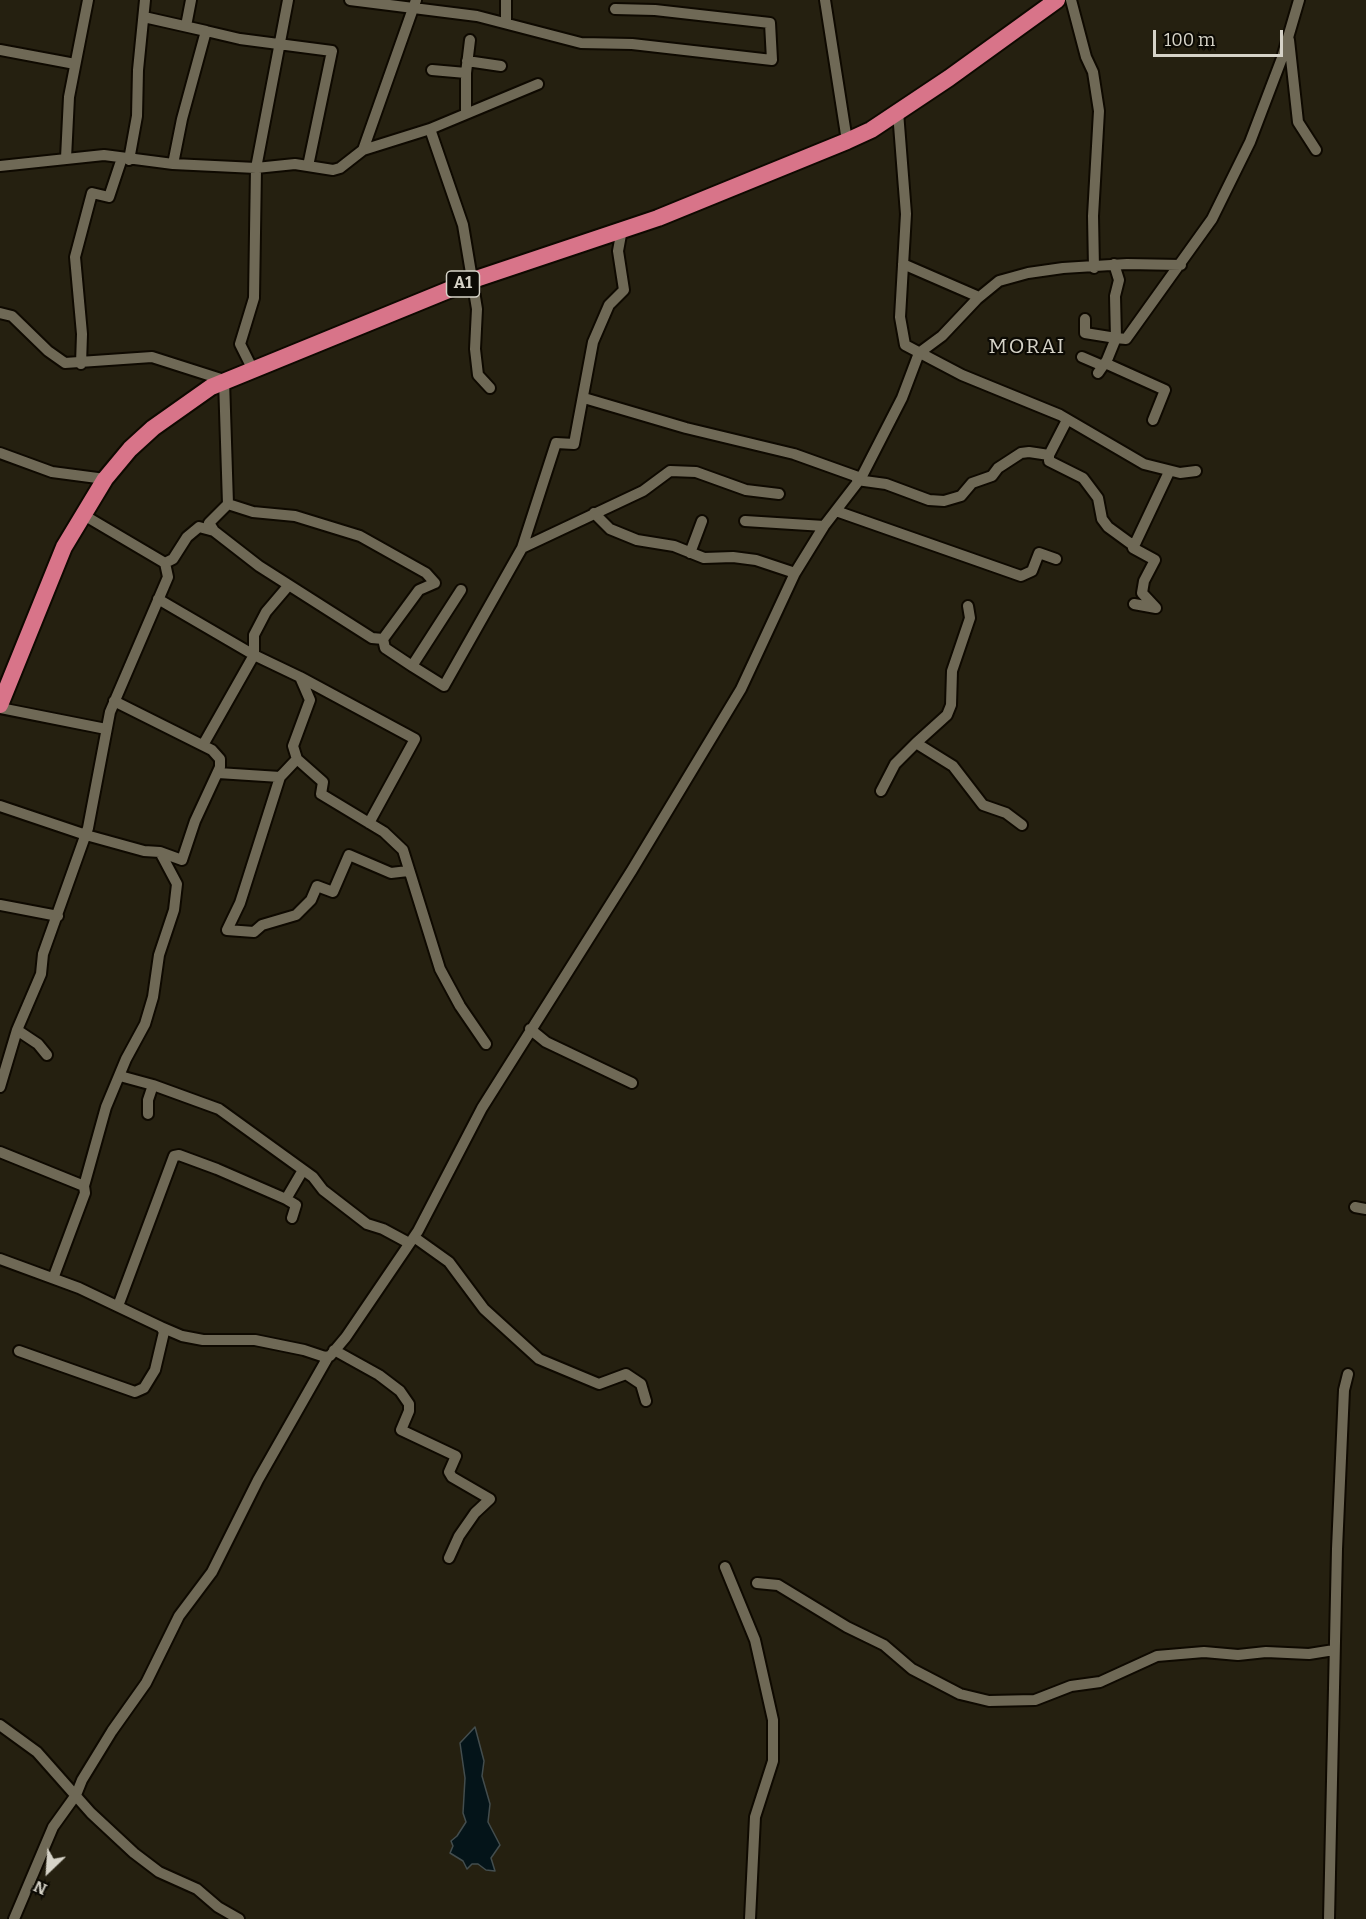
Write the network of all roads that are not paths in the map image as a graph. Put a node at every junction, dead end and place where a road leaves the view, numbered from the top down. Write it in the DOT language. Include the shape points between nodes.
graph roads {
  1 [pos="88,0"];
  2 [pos="145,0"];
  3 [pos="192,0"];
  4 [pos="288,0"];
  5 [pos="351,0"];
  6 [pos="506,0"];
  7 [pos="825,0"];
  8 [pos="1058,0"];
  9 [pos="1071,0"];
  10 [pos="1299,0"];
  11 [pos="415,4"];
  12 [pos="615,9"];
  13 [pos="144,17"];
  14 [pos="506,23"];
  15 [pos="186,26"];
  16 [pos="206,31"];
  17 [pos="1288,34"];
  18 [pos="470,40"];
  19 [pos="280,43"];
  20 [pos="0,50"];
  21 [pos="75,64"];
  22 [pos="501,66"];
  23 [pos="467,67"];
  24 [pos="432,70"];
  25 [pos="538,84"];
  26 [pos="898,112"];
  27 [pos="466,113"];
  28 [pos="430,129"];
  29 [pos="847,141"];
  30 [pos="363,150"];
  31 [pos="1316,150"];
  32 [pos="66,159"];
  33 [pos="125,159"];
  34 [pos="173,164"];
  35 [pos="0,166"];
  36 [pos="308,166"];
  37 [pos="256,168"];
  38 [pos="622,229"];
  39 [pos="903,264"];
  40 [pos="1114,264"];
  41 [pos="1181,265"];
  42 [pos="1094,268"];
  43 [pos="473,280"];
  44 [pos="979,297"];
  45 [pos="0,313"];
  46 [pos="1085,319"];
  47 [pos="1116,338"];
  48 [pos="919,353"];
  49 [pos="1082,357"];
  50 [pos="81,364"];
  51 [pos="1102,367"];
  52 [pos="252,368"];
  53 [pos="224,380"];
  54 [pos="490,388"];
  55 [pos="584,398"];
  56 [pos="1066,420"];
  57 [pos="1153,420"];
  58 [pos="0,453"];
  59 [pos="1049,454"];
  60 [pos="1196,471"];
  61 [pos="1169,472"];
  62 [pos="105,479"];
  63 [pos="859,479"];
  64 [pos="779,494"];
  65 [pos="228,504"];
  66 [pos="836,511"];
  67 [pos="594,513"];
  68 [pos="82,514"];
  69 [pos="745,521"];
  70 [pos="702,522"];
  71 [pos="824,526"];
  72 [pos="214,531"];
  73 [pos="1134,546"];
  74 [pos="522,548"];
  75 [pos="690,553"];
  76 [pos="1056,559"];
  77 [pos="165,563"];
  78 [pos="795,573"];
  79 [pos="289,585"];
  80 [pos="461,590"];
  81 [pos="158,599"];
  82 [pos="1134,604"];
  83 [pos="968,606"];
  84 [pos="383,639"];
  85 [pos="254,655"];
  86 [pos="412,666"];
  87 [pos="300,677"];
  88 [pos="114,701"];
  89 [pos="0,707"];
  90 [pos="106,729"];
  91 [pos="916,743"];
  92 [pos="203,745"];
  93 [pos="297,759"];
  94 [pos="218,773"];
  95 [pos="280,777"];
  96 [pos="881,791"];
  97 [pos="0,806"];
  98 [pos="369,823"];
  99 [pos="1022,825"];
  100 [pos="86,835"];
  101 [pos="160,852"];
  102 [pos="408,871"];
  103 [pos="0,905"];
  104 [pos="58,916"];
  105 [pos="530,1029"];
  106 [pos="17,1030"];
  107 [pos="486,1044"];
  108 [pos="47,1055"];
  109 [pos="120,1076"];
  110 [pos="632,1083"];
  111 [pos="153,1085"];
  112 [pos="0,1087"];
  113 [pos="148,1114"];
  114 [pos="0,1152"];
  115 [pos="303,1170"];
  116 [pos="84,1186"];
  117 [pos="286,1199"];
  118 [pos="1354,1207"];
  119 [pos="1366,1209"];
  120 [pos="292,1218"];
  121 [pos="412,1240"];
  122 [pos="0,1259"];
  123 [pos="54,1276"];
  124 [pos="118,1306"];
  125 [pos="161,1327"];
  126 [pos="19,1351"];
  127 [pos="331,1354"];
  128 [pos="1348,1374"];
  129 [pos="646,1401"];
  130 [pos="449,1558"];
  131 [pos="725,1567"];
  132 [pos="757,1582"];
  133 [pos="1334,1650"];
  134 [pos="0,1725"];
  135 [pos="76,1795"];
  136 [pos="14,1919"];
  137 [pos="239,1919"];
  138 [pos="750,1919"];
  139 [pos="1329,1919"];
  1 -- 21 [label="street"];
  2 -- 13 [label="street"];
  3 -- 15 [label="street"];
  4 -- 19 [label="street"];
  5 -- 11 [label="street"];
  6 -- 14 [label="street"];
  7 -- 29 [label="street"];
  8 -- 26 [label="highway, A1"];
  9 -- 42 [label="street" via="1093,72 1099,111"];
  10 -- 17 [label="street"];
  11 -- 14 [label="street"];
  11 -- 30 [label="street"];
  12 -- 14 [label="street" via="770,23 772,60 632,44 581,43"];
  13 -- 15 [label="street"];
  13 -- 33 [label="street" via="137,116"];
  15 -- 16 [label="street"];
  16 -- 19 [label="street"];
  16 -- 34 [label="street"];
  17 -- 31 [label="street" via="1298,122"];
  17 -- 41 [label="street" via="1250,142 1212,219"];
  18 -- 23 [label="street"];
  19 -- 36 [label="street" via="332,51"];
  19 -- 37 [label="street"];
  20 -- 21 [label="street"];
  21 -- 32 [label="street"];
  22 -- 23 [label="street"];
  23 -- 24 [label="street"];
  23 -- 27 [label="street"];
  25 -- 27 [label="street"];
  26 -- 29 [label="highway, A1"];
  26 -- 39 [label="street" via="906,214"];
  27 -- 28 [label="street"];
  28 -- 30 [label="street"];
  28 -- 43 [label="street" via="463,225"];
  29 -- 38 [label="highway, A1"];
  30 -- 36 [label="street" via="340,168"];
  32 -- 33 [label="street" via="104,155"];
  32 -- 35 [label="street"];
  33 -- 34 [label="street"];
  33 -- 50 [label="street" via="109,197 92,193 75,257"];
  34 -- 37 [label="street"];
  36 -- 37 [label="street"];
  37 -- 52 [label="street" via="254,298 240,344"];
  38 -- 43 [label="highway, A1"];
  38 -- 55 [label="street" via="618,251 624,290 609,305 593,342"];
  39 -- 44 [label="street"];
  39 -- 48 [label="street" via="902,339"];
  40 -- 41 [label="street"];
  40 -- 42 [label="street"];
  40 -- 47 [label="street" via="1119,280 1115,296"];
  41 -- 47 [label="street" via="1126,339"];
  42 -- 44 [label="street" via="1028,273 999,281"];
  43 -- 52 [label="highway, A1"];
  43 -- 54 [label="street" via="478,375"];
  44 -- 48 [label="street" via="942,336"];
  45 -- 50 [label="street" via="12,316 57,359"];
  46 -- 47 [label="street" via="1085,333"];
  47 -- 51 [label="street"];
  48 -- 56 [label="street"];
  48 -- 63 [label="street" via="902,398"];
  49 -- 51 [label="street"];
  50 -- 53 [label="street" via="153,357"];
  51 -- 57 [label="street" via="1165,390"];
  52 -- 53 [label="highway, A1"];
  53 -- 62 [label="highway, A1" via="153,428"];
  53 -- 65 [label="street"];
  55 -- 63 [label="street" via="794,454"];
  55 -- 74 [label="street" via="574,444 556,444"];
  56 -- 59 [label="street"];
  56 -- 61 [label="street" via="1128,456"];
  58 -- 62 [label="street" via="52,472"];
  59 -- 63 [label="street" via="1021,453 992,476 972,483 961,496 944,501"];
  59 -- 73 [label="street" via="1049,461 1083,478 1098,498 1102,519"];
  60 -- 61 [label="street"];
  61 -- 73 [label="street"];
  62 -- 68 [label="highway, A1"];
  63 -- 66 [label="street"];
  64 -- 67 [label="street" via="746,490 696,472 670,471 643,491"];
  65 -- 72 [label="street" via="209,523"];
  65 -- 84 [label="street" via="335,527 360,536 426,573 435,583 418,590"];
  66 -- 71 [label="street"];
  66 -- 76 [label="street" via="1021,576 1032,571 1039,552"];
  67 -- 74 [label="street"];
  67 -- 75 [label="street" via="610,529"];
  68 -- 77 [label="street"];
  68 -- 89 [label="highway, A1" via="48,583"];
  69 -- 71 [label="street"];
  70 -- 75 [label="street"];
  71 -- 78 [label="street"];
  72 -- 77 [label="street" via="199,527 187,537 173,559"];
  72 -- 79 [label="street" via="258,567"];
  73 -- 82 [label="street" via="1132,542 1133,548 1155,560 1142,592 1156,608"];
  74 -- 86 [label="street" via="444,686"];
  75 -- 78 [label="street" via="704,558 756,560"];
  77 -- 81 [label="street" via="168,577"];
  78 -- 105 [label="street" via="741,689"];
  79 -- 84 [label="street" via="372,638"];
  79 -- 85 [label="street" via="266,612 254,635"];
  80 -- 86 [label="street"];
  81 -- 85 [label="street"];
  81 -- 88 [label="street"];
  83 -- 91 [label="street" via="970,618 952,671 951,705 947,715"];
  84 -- 86 [label="street" via="385,648"];
  85 -- 87 [label="street"];
  85 -- 92 [label="street"];
  87 -- 93 [label="street" via="310,700 293,746"];
  87 -- 98 [label="street" via="415,739"];
  88 -- 90 [label="street"];
  88 -- 92 [label="street"];
  89 -- 90 [label="street"];
  90 -- 100 [label="street"];
  91 -- 96 [label="street" via="896,765"];
  91 -- 99 [label="street" via="953,766 982,805 1006,813"];
  92 -- 94 [label="street" via="218,755"];
  93 -- 95 [label="street"];
  93 -- 98 [label="street" via="323,782 321,795"];
  94 -- 95 [label="street"];
  94 -- 101 [label="street" via="182,860"];
  95 -- 102 [label="street" via="240,903 227,930 254,932 262,925 296,915 311,900 317,886 333,892 349,855 391,873"];
  97 -- 100 [label="street"];
  98 -- 102 [label="street" via="403,850"];
  100 -- 101 [label="street"];
  100 -- 104 [label="street"];
  101 -- 109 [label="street" via="177,884 174,910 159,956 145,1024"];
  102 -- 107 [label="street" via="422,903 440,969"];
  103 -- 104 [label="street"];
  104 -- 106 [label="street" via="43,954 41,974"];
  105 -- 110 [label="street" via="546,1042"];
  105 -- 121 [label="street" via="469,1131"];
  106 -- 108 [label="street"];
  106 -- 112 [label="street"];
  109 -- 111 [label="street"];
  109 -- 116 [label="street" via="106,1107"];
  111 -- 113 [label="street"];
  111 -- 115 [label="street" via="219,1109"];
  114 -- 116 [label="street"];
  115 -- 117 [label="street"];
  115 -- 121 [label="street" via="367,1224"];
  116 -- 123 [label="street" via="86,1193"];
  117 -- 120 [label="street" via="297,1205"];
  117 -- 124 [label="street" via="218,1169 174,1156"];
  118 -- 119 [label="street"];
  121 -- 127 [label="street"];
  121 -- 129 [label="street" via="449,1262 484,1310 539,1359 599,1384 626,1374 641,1384"];
  122 -- 123 [label="street"];
  123 -- 124 [label="street"];
  124 -- 125 [label="street"];
  125 -- 126 [label="street" via="164,1338 155,1370 144,1388 135,1392"];
  125 -- 127 [label="street" via="192,1338 255,1340"];
  127 -- 130 [label="street" via="380,1375 400,1391 409,1404 401,1430 456,1456 449,1472 452,1477 490,1500 475,1513"];
  127 -- 135 [label="street" via="258,1480 212,1572 179,1616 146,1683 112,1731"];
  128 -- 133 [label="street" via="1344,1390"];
  131 -- 138 [label="street" via="755,1640 773,1720 772,1761 755,1817"];
  132 -- 133 [label="street" via="778,1586 884,1645 912,1669 960,1694 989,1701 1035,1700 1071,1686 1100,1682 1156,1656 1204,1652 1309,1654"];
  133 -- 139 [label="street"];
  134 -- 135 [label="street" via="37,1752"];
  135 -- 136 [label="street" via="53,1827"];
  135 -- 137 [label="street" via="142,1860 198,1889"];
}
